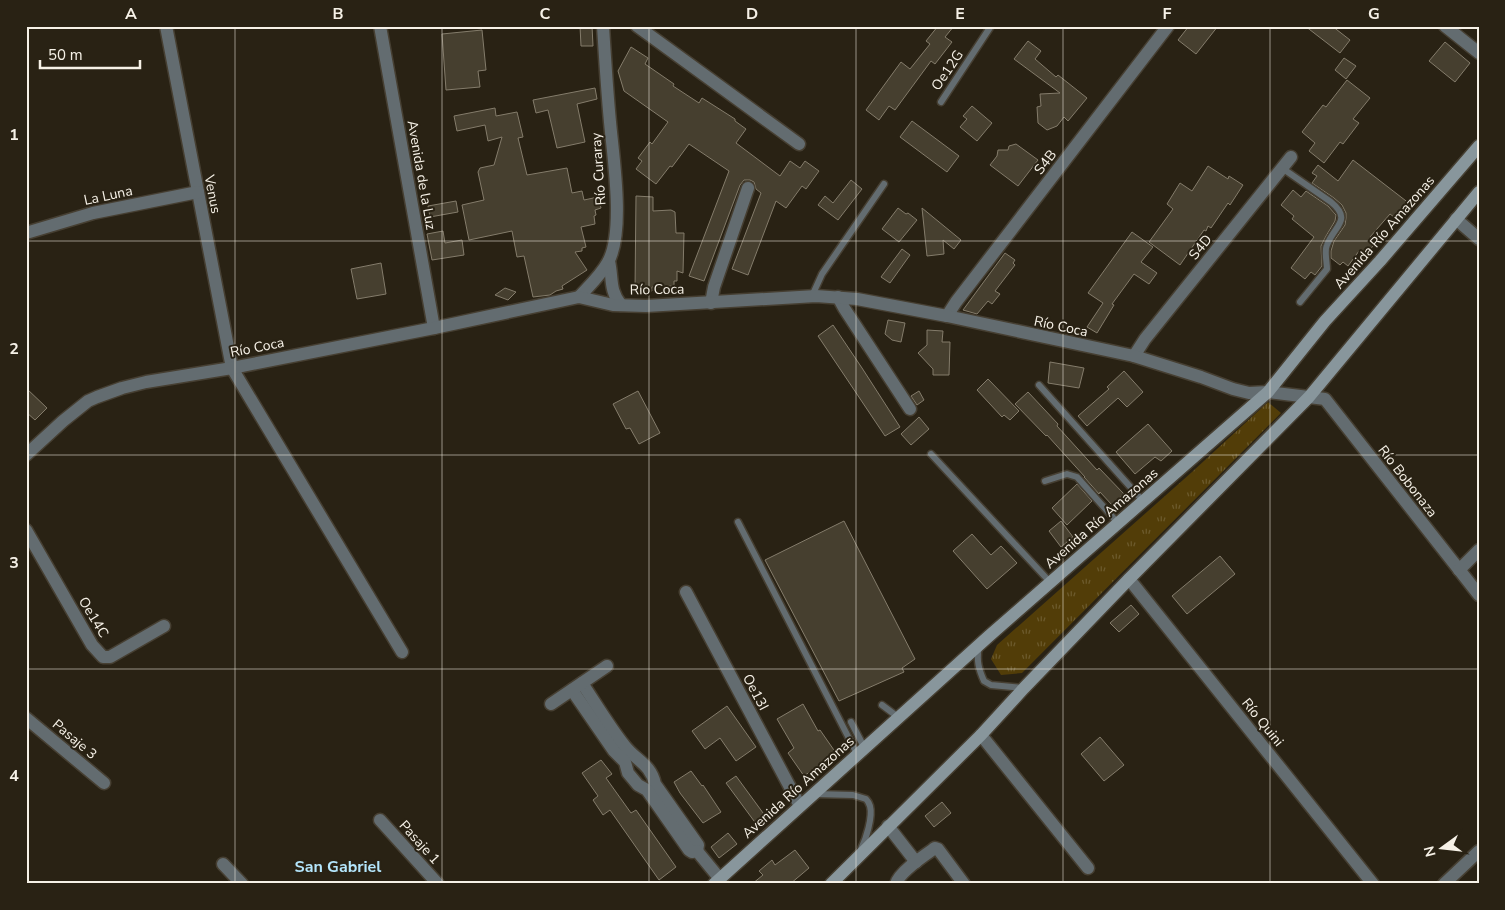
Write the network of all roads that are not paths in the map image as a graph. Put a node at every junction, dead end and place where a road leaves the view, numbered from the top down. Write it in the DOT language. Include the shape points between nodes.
graph roads {
  1 [pos="166,26"];
  2 [pos="380,26"];
  3 [pos="603,26"];
  4 [pos="637,26"];
  5 [pos="991,26"];
  6 [pos="1168,26"];
  7 [pos="1445,26"];
  8 [pos="1479,53"];
  9 [pos="941,102"];
  10 [pos="799,144"];
  11 [pos="1479,146"];
  12 [pos="1291,157"];
  13 [pos="1282,168"];
  14 [pos="884,184"];
  15 [pos="748,188"];
  16 [pos="198,192"];
  17 [pos="1479,192"];
  18 [pos="1456,219"];
  19 [pos="26,233"];
  20 [pos="1479,239"];
  21 [pos="609,261"];
  22 [pos="812,296"];
  23 [pos="579,297"];
  24 [pos="838,297"];
  25 [pos="710,302"];
  26 [pos="1300,302"];
  27 [pos="621,305"];
  28 [pos="947,316"];
  29 [pos="434,328"];
  30 [pos="1134,356"];
  31 [pos="232,368"];
  32 [pos="1039,386"];
  33 [pos="1268,392"];
  34 [pos="1309,397"];
  35 [pos="910,409"];
  36 [pos="931,454"];
  37 [pos="26,455"];
  38 [pos="1045,481"];
  39 [pos="1143,501"];
  40 [pos="738,522"];
  41 [pos="1118,523"];
  42 [pos="26,530"];
  43 [pos="1479,550"];
  44 [pos="1458,570"];
  45 [pos="1129,579"];
  46 [pos="1050,582"];
  47 [pos="686,592"];
  48 [pos="1479,595"];
  49 [pos="164,626"];
  50 [pos="979,646"];
  51 [pos="402,652"];
  52 [pos="606,666"];
  53 [pos="577,686"];
  54 [pos="1024,688"];
  55 [pos="551,704"];
  56 [pos="882,705"];
  57 [pos="898,717"];
  58 [pos="26,718"];
  59 [pos="851,722"];
  60 [pos="981,735"];
  61 [pos="861,751"];
  62 [pos="628,759"];
  63 [pos="104,783"];
  64 [pos="651,787"];
  65 [pos="813,794"];
  66 [pos="800,806"];
  67 [pos="380,820"];
  68 [pos="888,826"];
  69 [pos="1479,851"];
  70 [pos="857,857"];
  71 [pos="916,862"];
  72 [pos="223,864"];
  73 [pos="1088,868"];
  74 [pos="717,881"];
  75 [pos="242,884"];
  76 [pos="438,884"];
  77 [pos="831,884"];
  78 [pos="896,884"];
  79 [pos="964,884"];
  80 [pos="1373,884"];
  81 [pos="1444,884"];
  1 -- 16 [label="street, Venus"];
  2 -- 29 [label="street, Avenida de la Luz"];
  3 -- 21 [label="street, Río Curaray" via="616,182 616,229"];
  4 -- 10 [label="street"];
  5 -- 9 [label="lane, Oe12G"];
  6 -- 28 [label="street, S4B"];
  7 -- 8 [label="street"];
  11 -- 33 [label="main road, Avenida Río Amazonas" via="1325,321"];
  12 -- 13 [label="street, S4D"];
  13 -- 26 [label="lane" via="1331,202 1342,215 1342,221 1326,246 1327,268"];
  13 -- 30 [label="street, S4D"];
  14 -- 22 [label="lane" via="822,274"];
  15 -- 25 [label="street"];
  16 -- 19 [label="street, La Luna" via="93,213"];
  16 -- 31 [label="street, Venus"];
  17 -- 18 [label="main road"];
  18 -- 20 [label="street"];
  18 -- 34 [label="main road"];
  21 -- 23 [label="street, Río Curaray"];
  21 -- 27 [label="street" via="612,290"];
  22 -- 24 [label="street, Río Coca"];
  22 -- 25 [label="street, Río Coca"];
  23 -- 27 [label="street, Río Coca"];
  23 -- 29 [label="street, Río Coca"];
  24 -- 28 [label="street, Río Coca"];
  24 -- 35 [label="street"];
  25 -- 27 [label="street, Río Coca"];
  28 -- 30 [label="street, Río Coca"];
  29 -- 31 [label="street, Río Coca"];
  30 -- 33 [label="street, Río Coca" via="1233,389 1249,393"];
  31 -- 37 [label="street, Río Coca" via="146,382 97,397 63,421"];
  31 -- 51 [label="street, Venus"];
  32 -- 39 [label="lane"];
  33 -- 34 [label="street, Río Coca"];
  33 -- 39 [label="main road, Avenida Río Amazonas"];
  34 -- 44 [label="street, Río Bobonaza" via="1325,399"];
  34 -- 45 [label="main road"];
  36 -- 46 [label="lane"];
  38 -- 41 [label="lane" via="1067,474 1077,477"];
  39 -- 41 [label="main road, Avenida Río Amazonas"];
  40 -- 61 [label="lane"];
  41 -- 46 [label="main road, Avenida Río Amazonas"];
  42 -- 49 [label="street, Oe14C" via="102,657 110,657"];
  43 -- 44 [label="street"];
  44 -- 48 [label="street, Río Bobonaza"];
  45 -- 54 [label="main road"];
  45 -- 80 [label="street, Río Quini"];
  46 -- 50 [label="main road, Avenida Río Amazonas"];
  47 -- 66 [label="street, Oe13I"];
  50 -- 54 [label="lane" via="978,664 984,681 996,686"];
  50 -- 57 [label="main road, Avenida Río Amazonas"];
  52 -- 53 [label="street"];
  53 -- 55 [label="street"];
  53 -- 62 [label="street" via="606,728 614,751"];
  54 -- 60 [label="main road"];
  56 -- 57 [label="lane"];
  57 -- 61 [label="main road, Avenida Río Amazonas"];
  58 -- 63 [label="street, Pasaje 3"];
  59 -- 61 [label="lane"];
  60 -- 68 [label="main road"];
  60 -- 73 [label="street"];
  61 -- 65 [label="main road, Avenida Río Amazonas"];
  62 -- 64 [label="street" via="628,773 638,785"];
  62 -- 64 [label="street" via="642,762 653,774"];
  64 -- 74 [label="street" via="675,821 689,850 697,851"];
  65 -- 66 [label="main road, Avenida Río Amazonas"];
  65 -- 70 [label="lane" via="853,794 866,799 870,806 868,828"];
  66 -- 74 [label="main road, Avenida Río Amazonas"];
  67 -- 76 [label="street, Pasaje 1"];
  68 -- 70 [label="main road"];
  68 -- 71 [label="street"];
  69 -- 81 [label="street"];
  70 -- 77 [label="main road"];
  71 -- 78 [label="street" via="898,878"];
  71 -- 79 [label="street" via="935,848"];
  72 -- 75 [label="street"];
}
